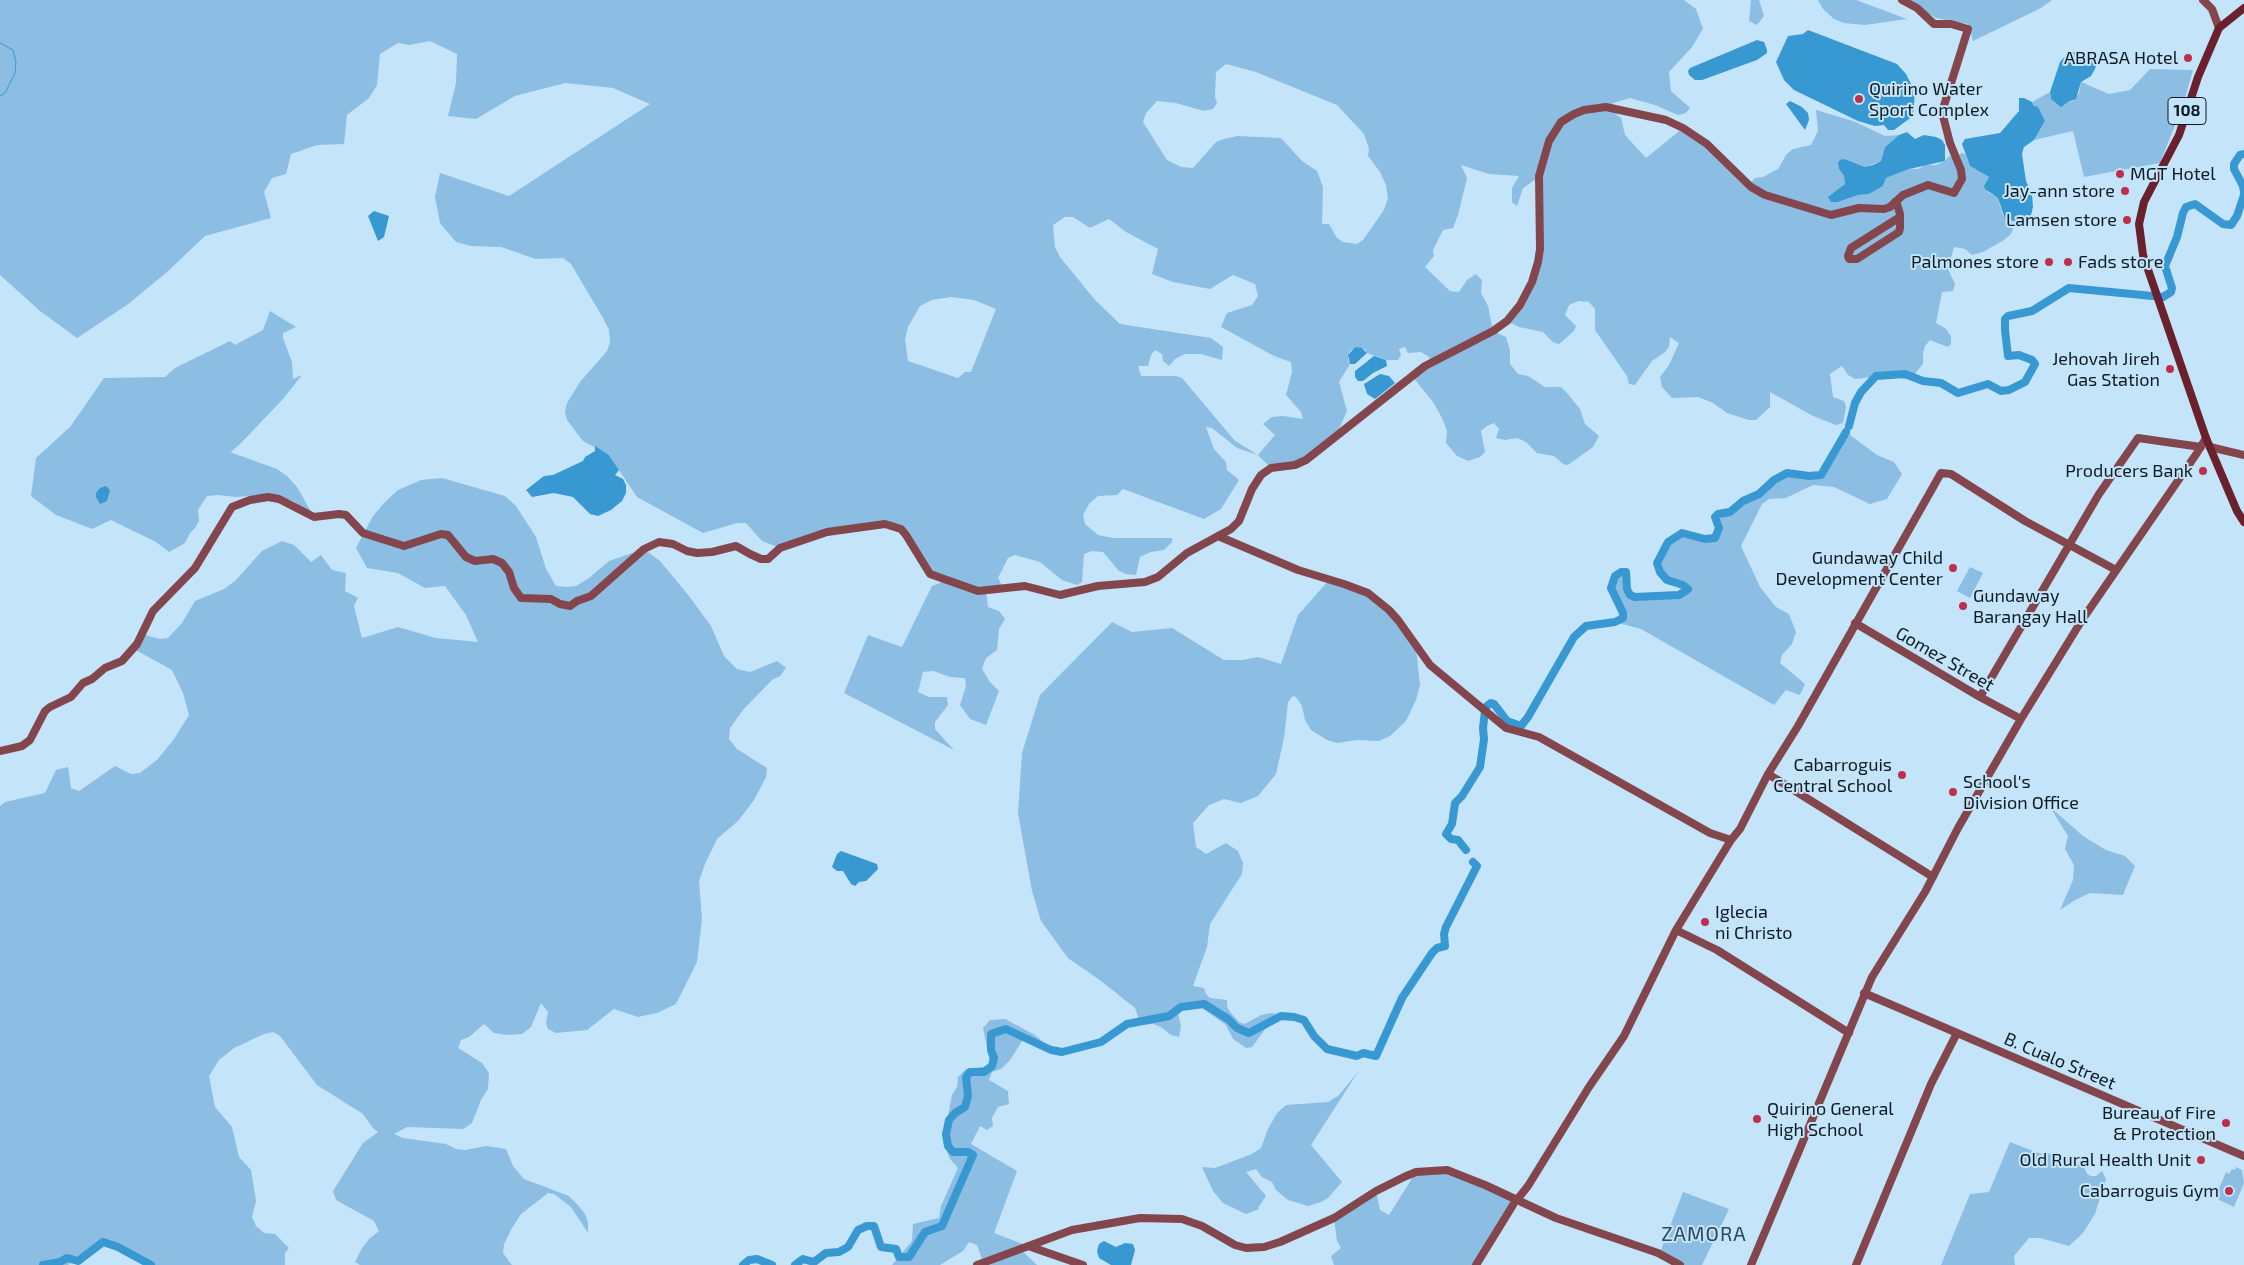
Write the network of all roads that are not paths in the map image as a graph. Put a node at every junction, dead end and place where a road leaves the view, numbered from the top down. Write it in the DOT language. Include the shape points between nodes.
graph roads {
  1 [pos="1902,0"];
  2 [pos="2203,0"];
  3 [pos="2244,8"];
  4 [pos="2219,28"];
  5 [pos="1896,201"];
  6 [pos="1900,216"];
  7 [pos="2206,438"];
  8 [pos="2210,448"];
  9 [pos="2199,450"];
  10 [pos="2244,455"];
  11 [pos="2244,522"];
  12 [pos="1218,536"];
  13 [pos="2070,544"];
  14 [pos="2116,570"];
  15 [pos="1856,623"];
  16 [pos="1980,697"];
  17 [pos="2021,719"];
  18 [pos="0,751"];
  19 [pos="1768,774"];
  20 [pos="1731,840"];
  21 [pos="1933,877"];
  22 [pos="1676,930"];
  23 [pos="1864,993"];
  24 [pos="1849,1033"];
  25 [pos="1957,1033"];
  26 [pos="2244,1156"];
  27 [pos="1515,1203"];
  28 [pos="1028,1246"];
  29 [pos="977,1265"];
  30 [pos="1083,1265"];
  31 [pos="1476,1265"];
  32 [pos="1680,1265"];
  33 [pos="1751,1265"];
  34 [pos="1856,1265"];
  1 -- 5 [label="street" via="1917,8 1934,24 1968,29 1942,112 1962,179 1954,193 1928,185 1912,190"];
  2 -- 4 [label="street" via="2217,17"];
  3 -- 4 [label="main road, 108"];
  4 -- 7 [label="main road, 108" via="2198,77 2179,135 2144,202 2139,224 2143,255"];
  5 -- 6 [label="street"];
  5 -- 12 [label="street" via="1884,209 1859,208 1831,215 1766,195 1751,187 1707,144 1666,120 1606,107 1574,114 1561,122 1546,149 1539,176 1538,262 1520,305 1507,321 1494,331 1425,366 1306,460 1295,466 1271,468 1261,475 1239,521"];
  6 -- 6 [label="street" via="1851,248 1849,259 1858,259 1895,236 1900,228"];
  7 -- 8 [label="main road, 108"];
  7 -- 9 [label="street"];
  8 -- 9 [label="street"];
  8 -- 10 [label="street"];
  8 -- 11 [label="main road, 108"];
  9 -- 13 [label="street" via="2138,438 2099,494"];
  9 -- 14 [label="street"];
  12 -- 18 [label="street" via="1187,553 1158,577 1145,582 1098,586 1060,595 1025,586 978,591 930,574 900,529 885,524 827,532 780,548 768,559 761,559 736,546 697,553 659,542 644,549 591,596 570,606 551,599 521,598 502,563 466,557 448,535 440,534 404,546 363,533 346,515 314,517 274,497 250,500 232,507 195,568 153,611 137,644 122,661 105,668 92,680 82,683 71,697 45,711 35,733 22,746"];
  12 -- 20 [label="street" via="1298,570 1368,593 1398,620 1430,665 1506,728 1539,738 1710,833"];
  13 -- 14 [label="street"];
  13 -- 15 [label="street" via="1944,472 1939,474"];
  13 -- 16 [label="street"];
  14 -- 17 [label="street"];
  15 -- 16 [label="street, Gomez Street"];
  15 -- 19 [label="street"];
  16 -- 17 [label="street, Gomez Street"];
  17 -- 21 [label="street"];
  19 -- 20 [label="street" via="1742,826"];
  19 -- 21 [label="street"];
  20 -- 22 [label="street"];
  21 -- 23 [label="street"];
  22 -- 24 [label="street" via="1718,950"];
  22 -- 27 [label="street" via="1624,1036"];
  23 -- 24 [label="street"];
  23 -- 25 [label="street, B. Cualo Street"];
  24 -- 33 [label="street"];
  25 -- 26 [label="street, B. Cualo Street"];
  25 -- 34 [label="street" via="1931,1084"];
  27 -- 28 [label="street" via="1485,1185 1447,1170 1416,1172 1334,1218 1264,1246 1246,1248 1235,1245 1202,1226 1170,1218 1140,1218 1072,1230"];
  27 -- 31 [label="street"];
  27 -- 32 [label="street" via="1658,1253"];
  28 -- 29 [label="street"];
  28 -- 30 [label="street"];
}
